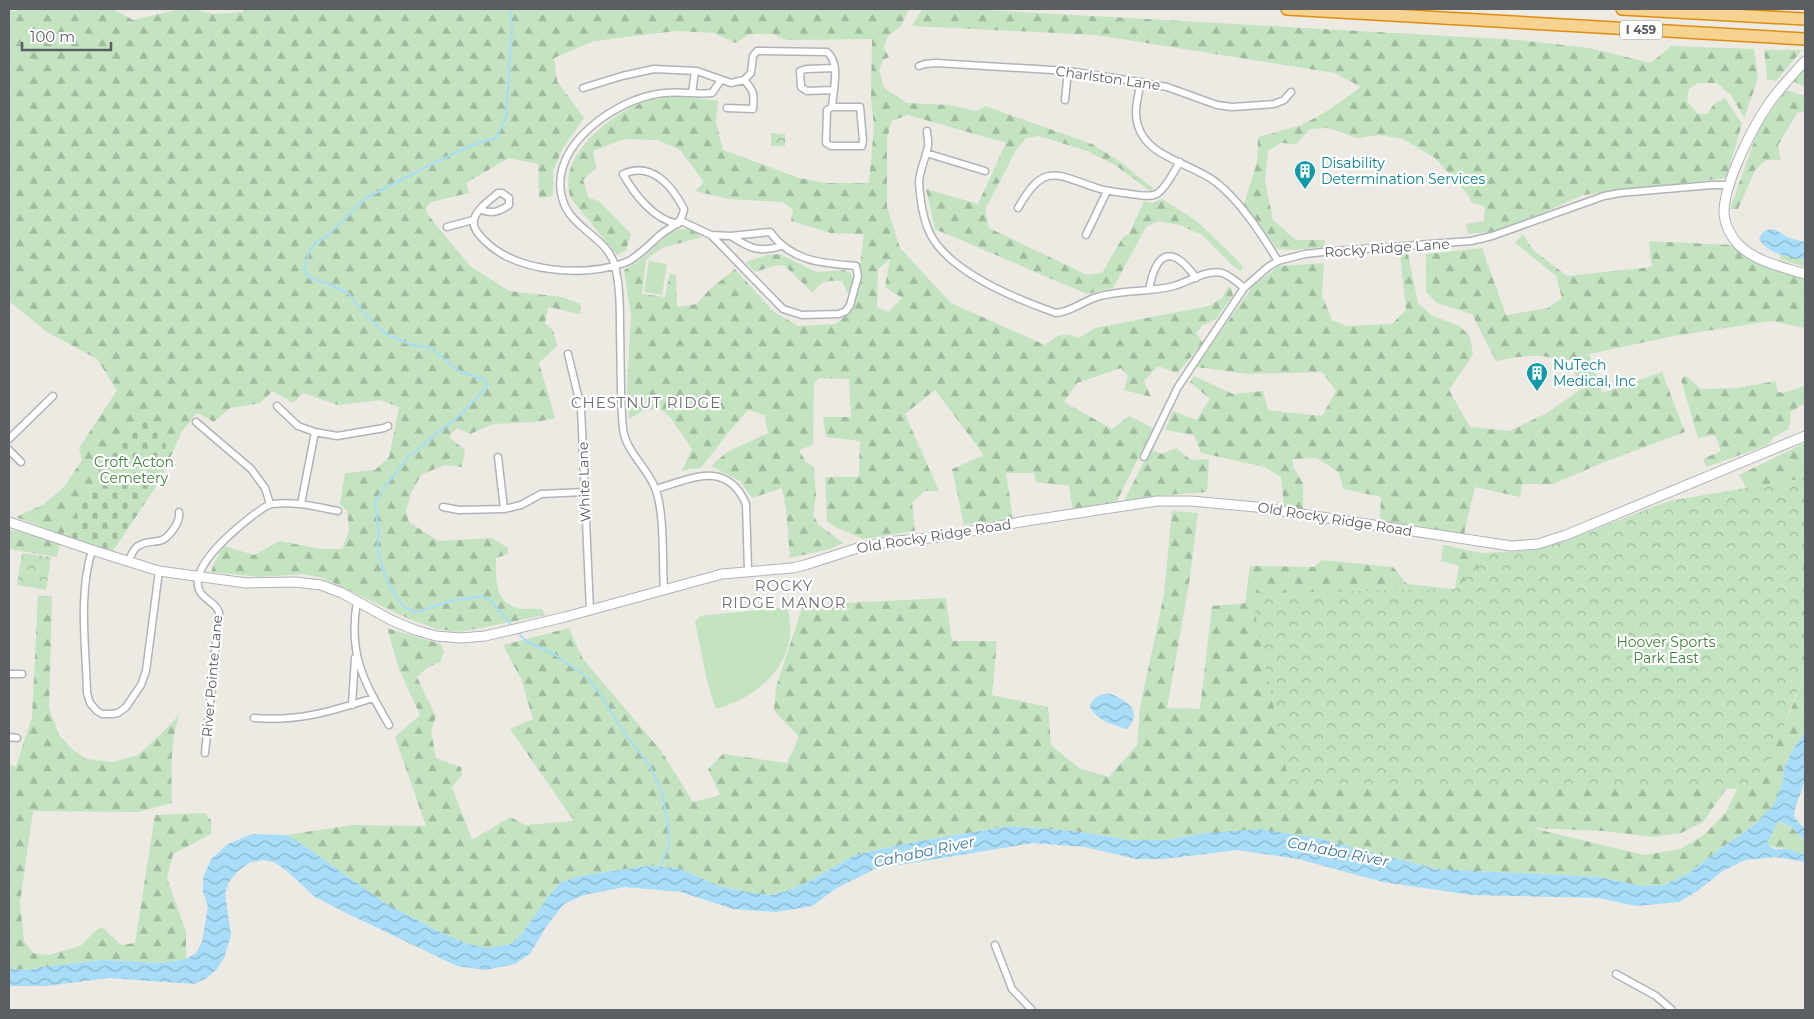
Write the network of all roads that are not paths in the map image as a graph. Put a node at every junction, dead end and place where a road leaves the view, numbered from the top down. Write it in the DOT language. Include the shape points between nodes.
graph roads {
  1 [pos="1287,9"];
  2 [pos="1622,9"];
  3 [pos="1801,19"];
  4 [pos="1805,39"];
  5 [pos="1805,61"];
  6 [pos="919,66"];
  7 [pos="835,68"];
  8 [pos="695,70"];
  9 [pos="1068,71"];
  10 [pos="721,80"];
  11 [pos="744,80"];
  12 [pos="1141,82"];
  13 [pos="583,88"];
  14 [pos="834,90"];
  15 [pos="1291,92"];
  16 [pos="692,93"];
  17 [pos="1065,100"];
  18 [pos="832,107"];
  19 [pos="727,108"];
  20 [pos="927,131"];
  21 [pos="926,153"];
  22 [pos="1180,162"];
  23 [pos="985,171"];
  24 [pos="1730,186"];
  25 [pos="1107,190"];
  26 [pos="1018,208"];
  27 [pos="481,210"];
  28 [pos="474,220"];
  29 [pos="679,222"];
  30 [pos="447,227"];
  31 [pos="711,235"];
  32 [pos="1086,235"];
  33 [pos="731,236"];
  34 [pos="781,246"];
  35 [pos="1278,261"];
  36 [pos="615,265"];
  37 [pos="1805,274"];
  38 [pos="1196,278"];
  39 [pos="1244,288"];
  40 [pos="1149,290"];
  41 [pos="568,354"];
  42 [pos="53,396"];
  43 [pos="277,406"];
  44 [pos="196,422"];
  45 [pos="388,426"];
  46 [pos="315,432"];
  47 [pos="1805,436"];
  48 [pos="9,439"];
  49 [pos="9,450"];
  50 [pos="498,457"];
  51 [pos="1144,457"];
  52 [pos="21,462"];
  53 [pos="656,489"];
  54 [pos="584,492"];
  55 [pos="270,504"];
  56 [pos="301,504"];
  57 [pos="443,507"];
  58 [pos="504,509"];
  59 [pos="179,512"];
  60 [pos="338,512"];
  61 [pos="9,522"];
  62 [pos="92,550"];
  63 [pos="128,562"];
  64 [pos="748,570"];
  65 [pos="159,571"];
  66 [pos="198,577"];
  67 [pos="664,589"];
  68 [pos="357,601"];
  69 [pos="590,611"];
  70 [pos="356,654"];
  71 [pos="9,674"];
  72 [pos="22,674"];
  73 [pos="373,698"];
  74 [pos="352,705"];
  75 [pos="254,718"];
  76 [pos="389,725"];
  77 [pos="9,737"];
  78 [pos="17,738"];
  79 [pos="205,753"];
  80 [pos="995,945"];
  81 [pos="1616,974"];
  82 [pos="1032,1010"];
  83 [pos="1672,1010"];
  1 -- 4 [label="highway, I 459"];
  2 -- 3 [label="highway, I 459"];
  5 -- 24 [label="street" via="1762,115"];
  6 -- 9 [label="street, Charlston Lane" via="936,63"];
  7 -- 11 [label="street" via="830,53 824,50 757,51 753,56 751,73"];
  7 -- 14 [label="street"];
  7 -- 14 [label="street" via="800,71 801,87 806,91"];
  8 -- 10 [label="street"];
  8 -- 13 [label="street" via="654,69"];
  8 -- 16 [label="street"];
  9 -- 12 [label="street, Charlston Lane"];
  9 -- 17 [label="street"];
  10 -- 11 [label="street" via="731,83"];
  10 -- 16 [label="street" via="712,93"];
  11 -- 19 [label="street" via="754,92 753,109"];
  12 -- 15 [label="street, Charlston Lane" via="1232,107 1274,104"];
  12 -- 22 [label="street" via="1136,111 1141,132 1158,152"];
  14 -- 18 [label="street"];
  16 -- 36 [label="street" via="667,93 635,100 606,116 574,145 562,166 565,206 576,221 609,251"];
  18 -- 18 [label="street" via="860,107 862,146 831,146 826,143 827,110"];
  20 -- 21 [label="street" via="929,145"];
  21 -- 23 [label="street"];
  21 -- 40 [label="street" via="919,181 927,228 959,267 971,275 1056,314 1093,298"];
  22 -- 25 [label="street" via="1160,192 1154,195"];
  22 -- 35 [label="street" via="1208,176 1224,189"];
  24 -- 35 [label="street, Rocky Ridge Lane" via="1712,184 1604,196 1471,241 1323,252"];
  24 -- 37 [label="street" via="1725,218 1730,234 1738,244 1758,258"];
  25 -- 26 [label="street" via="1063,176 1050,176 1031,186"];
  25 -- 32 [label="street"];
  27 -- 28 [label="street"];
  28 -- 30 [label="street"];
  28 -- 36 [label="street" via="474,227 485,242 504,256 528,266 589,270"];
  29 -- 29 [label="street" via="668,222 652,210 631,188 624,174 640,169 660,178 684,209"];
  29 -- 31 [label="street"];
  29 -- 36 [label="street" via="626,263"];
  31 -- 33 [label="street"];
  31 -- 34 [label="street" via="783,310 802,316 846,311 858,276 856,266 812,260"];
  33 -- 34 [label="street" via="758,250"];
  33 -- 34 [label="street" via="770,232"];
  35 -- 39 [label="street, Rocky Ridge Lane"];
  36 -- 53 [label="street" via="620,300 623,430 630,448"];
  38 -- 39 [label="street" via="1222,273"];
  38 -- 40 [label="street"];
  38 -- 40 [label="street" via="1175,257 1164,256 1151,278"];
  39 -- 51 [label="street, Rocky Ridge Lane" via="1178,387"];
  41 -- 54 [label="street, White Lane" via="581,408"];
  42 -- 48 [label="street"];
  43 -- 46 [label="street" via="298,426"];
  44 -- 55 [label="street" via="251,469"];
  45 -- 46 [label="street" via="344,436"];
  46 -- 56 [label="street"];
  47 -- 64 [label="street, Old Rocky Ridge Road" via="1566,535 1529,546 1488,544 1256,506 1173,501 861,546 799,566"];
  49 -- 52 [label="street"];
  50 -- 58 [label="street"];
  53 -- 64 [label="street" via="704,475 725,479 733,485 746,504"];
  53 -- 67 [label="street"];
  54 -- 58 [label="street" via="541,494 521,505"];
  54 -- 69 [label="street, White Lane"];
  55 -- 56 [label="street"];
  55 -- 66 [label="street" via="238,526 210,556"];
  56 -- 60 [label="street"];
  57 -- 58 [label="street"];
  59 -- 63 [label="street" via="178,522 167,537 138,546"];
  61 -- 62 [label="street, Old Rocky Ridge Road"];
  62 -- 63 [label="street, Old Rocky Ridge Road"];
  62 -- 65 [label="street" via="84,598 87,693 92,707 102,714 123,710 144,679"];
  63 -- 65 [label="street, Old Rocky Ridge Road"];
  64 -- 67 [label="street, Old Rocky Ridge Road"];
  65 -- 66 [label="street, Old Rocky Ridge Road"];
  66 -- 68 [label="street, Old Rocky Ridge Road" via="251,583 308,582"];
  66 -- 79 [label="street, River Pointe Lane" via="199,592 219,612"];
  67 -- 69 [label="street, Old Rocky Ridge Road"];
  68 -- 69 [label="street, Old Rocky Ridge Road" via="403,626 427,634 461,638"];
  68 -- 70 [label="street"];
  70 -- 73 [label="street"];
  70 -- 74 [label="street"];
  71 -- 72 [label="street"];
  73 -- 74 [label="street"];
  73 -- 76 [label="street"];
  74 -- 75 [label="street" via="305,718"];
  77 -- 78 [label="street"];
  80 -- 82 [label="street" via="1012,989"];
  81 -- 83 [label="street" via="1656,996"];
}
